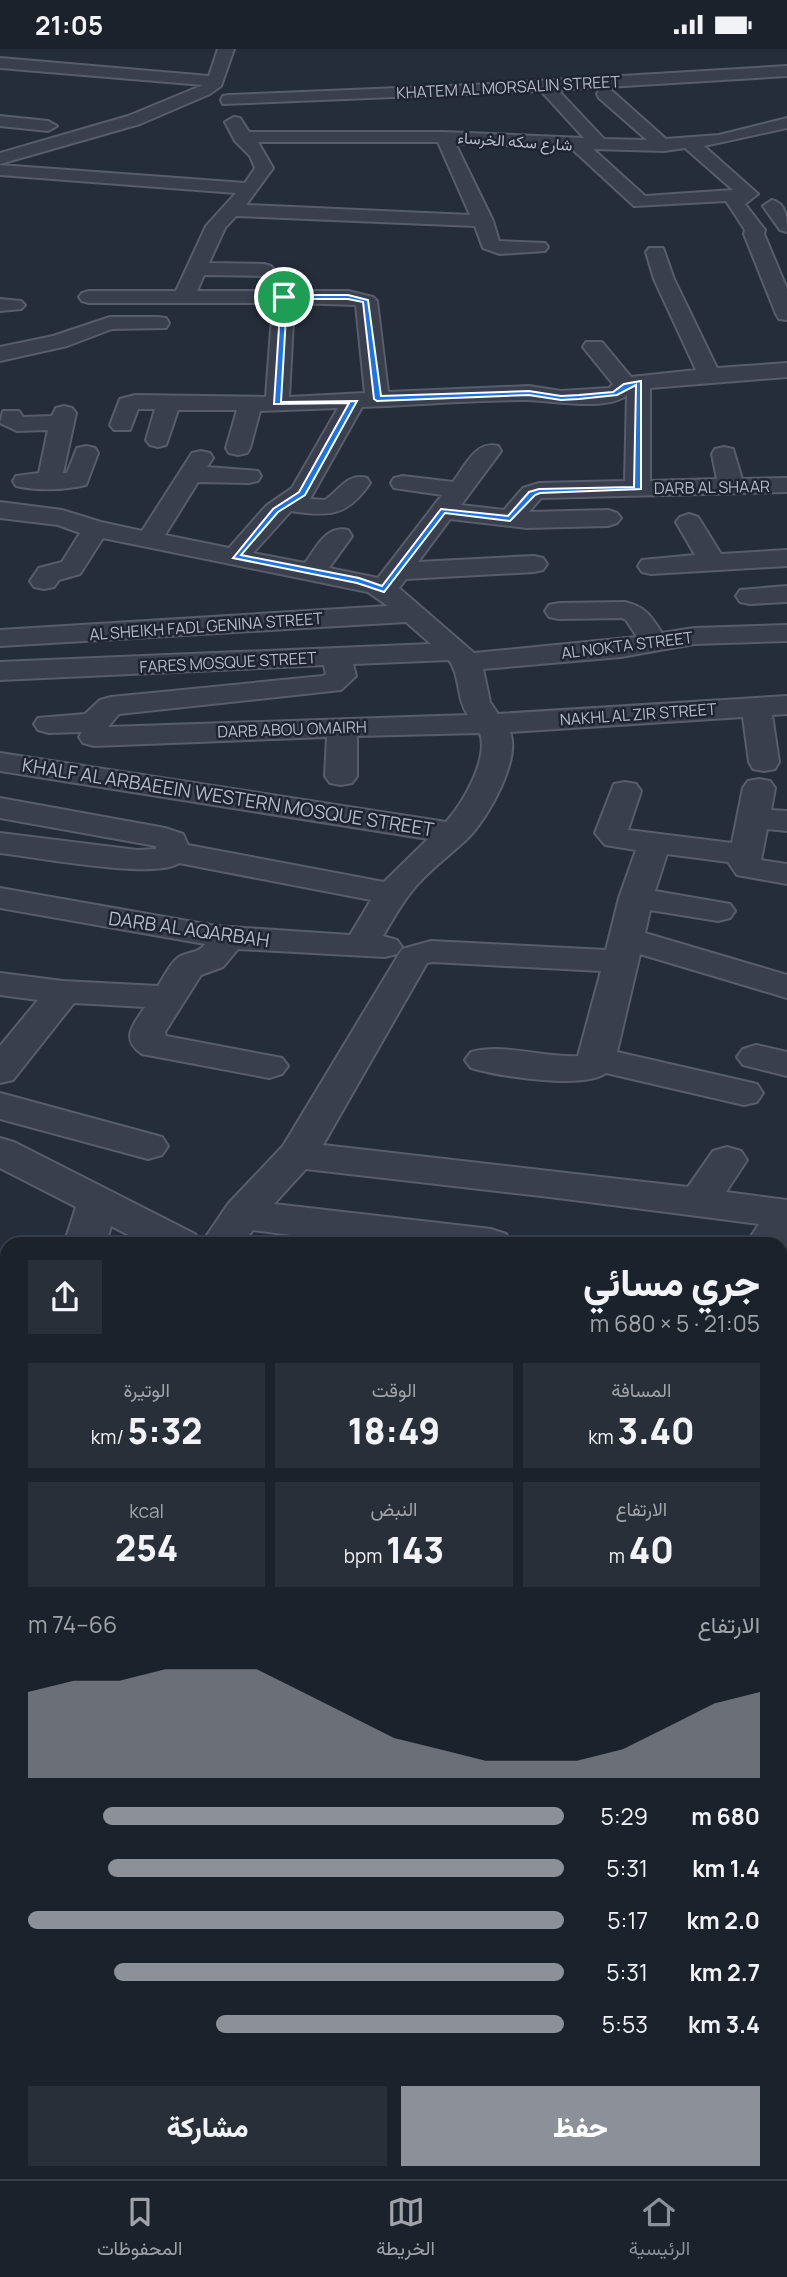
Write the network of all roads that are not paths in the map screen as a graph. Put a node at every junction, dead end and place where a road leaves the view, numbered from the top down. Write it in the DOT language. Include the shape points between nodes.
graph roads {
  1 [pos="226,49"];
  2 [pos="54,53"];
  3 [pos="106,53"];
  4 [pos="0,62"];
  5 [pos="34,65"];
  6 [pos="80,69"];
  7 [pos="563,71"];
  8 [pos="787,71"];
  9 [pos="736,75"];
  10 [pos="716,76"];
  11 [pos="177,78"];
  12 [pos="214,83"];
  13 [pos="546,86"];
  14 [pos="757,88"];
  15 [pos="148,93"];
  16 [pos="605,94"];
  17 [pos="231,108"];
  18 [pos="287,115"];
  19 [pos="0,121"];
  20 [pos="787,123"];
  21 [pos="520,125"];
  22 [pos="671,128"];
  23 [pos="444,137"];
  24 [pos="242,138"];
  25 [pos="2,139"];
  26 [pos="536,142"];
  27 [pos="690,144"];
  28 [pos="578,145"];
  29 [pos="601,146"];
  30 [pos="664,146"];
  31 [pos="0,159"];
  32 [pos="139,162"];
  33 [pos="0,170"];
  34 [pos="115,179"];
  35 [pos="250,189"];
  36 [pos="749,194"];
  37 [pos="772,206"];
  38 [pos="230,210"];
  39 [pos="482,221"];
  40 [pos="787,226"];
  41 [pos="538,247"];
  42 [pos="656,251"];
  43 [pos="765,259"];
  44 [pos="787,259"];
  45 [pos="195,268"];
  46 [pos="264,269"];
  47 [pos="89,297"];
  48 [pos="184,297"];
  49 [pos="284,297"];
  50 [pos="787,314"];
  51 [pos="177,323"];
  52 [pos="256,324"];
  53 [pos="282,324"];
  54 [pos="594,347"];
  55 [pos="2,359"];
  56 [pos="787,370"];
  57 [pos="709,374"];
  58 [pos="633,384"];
  59 [pos="366,400"];
  60 [pos="168,403"];
  61 [pos="10,404"];
  62 [pos="250,404"];
  63 [pos="277,404"];
  64 [pos="122,425"];
  65 [pos="158,440"];
  66 [pos="238,448"];
  67 [pos="489,451"];
  68 [pos="86,453"];
  69 [pos="724,454"];
  70 [pos="249,476"];
  71 [pos="28,477"];
  72 [pos="358,483"];
  73 [pos="403,484"];
  74 [pos="787,485"];
  75 [pos="731,487"];
  76 [pos="637,489"];
  77 [pos="451,501"];
  78 [pos="286,503"];
  79 [pos="698,506"];
  80 [pos="9,511"];
  81 [pos="510,519"];
  82 [pos="608,519"];
  83 [pos="88,520"];
  84 [pos="340,536"];
  85 [pos="149,540"];
  86 [pos="236,557"];
  87 [pos="787,558"];
  88 [pos="713,563"];
  89 [pos="534,564"];
  90 [pos="651,566"];
  91 [pos="312,572"];
  92 [pos="391,580"];
  93 [pos="44,581"];
  94 [pos="787,594"];
  95 [pos="750,596"];
  96 [pos="658,600"];
  97 [pos="83,604"];
  98 [pos="625,610"];
  99 [pos="559,611"];
  100 [pos="411,613"];
  101 [pos="168,614"];
  102 [pos="115,632"];
  103 [pos="787,633"];
  104 [pos="82,634"];
  105 [pos="0,638"];
  106 [pos="655,643"];
  107 [pos="337,656"];
  108 [pos="462,657"];
  109 [pos="0,671"];
  110 [pos="787,705"];
  111 [pos="756,706"];
  112 [pos="49,724"];
  113 [pos="490,724"];
  114 [pos="342,727"];
  115 [pos="94,737"];
  116 [pos="0,762"];
  117 [pos="341,776"];
  118 [pos="759,789"];
  119 [pos="625,791"];
  120 [pos="0,808"];
  121 [pos="787,821"];
  122 [pos="455,833"];
  123 [pos="0,843"];
  124 [pos="654,844"];
  125 [pos="173,852"];
  126 [pos="746,855"];
  127 [pos="787,874"];
  128 [pos="392,894"];
  129 [pos="0,898"];
  130 [pos="636,898"];
  131 [pos="719,911"];
  132 [pos="228,938"];
  133 [pos="360,945"];
  134 [pos="623,949"];
  135 [pos="421,952"];
  136 [pos="0,984"];
  137 [pos="787,987"];
  138 [pos="64,992"];
  139 [pos="169,997"];
  140 [pos="597,1059"];
  141 [pos="484,1060"];
  142 [pos="269,1066"];
  143 [pos="0,1071"];
  144 [pos="744,1093"];
  145 [pos="0,1105"];
  146 [pos="148,1146"];
  147 [pos="0,1150"];
  148 [pos="297,1156"];
  149 [pos="727,1160"];
  150 [pos="98,1201"];
  151 [pos="699,1202"];
  152 [pos="232,1229"];
  153 [pos="87,1237"];
  154 [pos="167,1237"];
  155 [pos="417,1237"];
  156 [pos="772,1237"];
  1 -- 12 [label="street"];
  2 -- 5 [label="street"];
  3 -- 6 [label="street"];
  4 -- 5 [label="street"];
  5 -- 6 [label="street"];
  6 -- 11 [label="street"];
  7 -- 10 [label="street" via="693,60"];
  8 -- 9 [label="street, KHATEM AL MORSALIN STREET"];
  9 -- 10 [label="street, KHATEM AL MORSALIN STREET"];
  9 -- 14 [label="street"];
  10 -- 13 [label="street, KHATEM AL MORSALIN STREET"];
  11 -- 12 [label="street"];
  11 -- 15 [label="street"];
  12 -- 17 [label="street"];
  12 -- 31 [label="street" via="134,120"];
  13 -- 17 [label="street, KHATEM AL MORSALIN STREET"];
  13 -- 29 [label="street"];
  16 -- 30 [label="street"];
  17 -- 18 [label="street"];
  17 -- 24 [label="street"];
  19 -- 25 [label="street" via="55,124"];
  20 -- 27 [label="street, شارع سكه الخرساء"];
  21 -- 26 [label="street"];
  22 -- 27 [label="street"];
  23 -- 24 [label="street, شارع سكه الخرساء"];
  23 -- 26 [label="street, شارع سكه الخرساء"];
  23 -- 39 [label="street"];
  24 -- 35 [label="street" via="264,168"];
  26 -- 28 [label="street, شارع سكه الخرساء"];
  27 -- 30 [label="street, شارع سكه الخرساء"];
  27 -- 36 [label="street"];
  28 -- 29 [label="street, شارع سكه الخرساء"];
  28 -- 36 [label="street" via="636,200"];
  29 -- 30 [label="street, شارع سكه الخرساء"];
  32 -- 34 [label="street"];
  33 -- 34 [label="street"];
  34 -- 35 [label="street"];
  35 -- 38 [label="street"];
  36 -- 43 [label="street" via="734,203 755,230"];
  37 -- 40 [label="street"];
  38 -- 39 [label="street"];
  38 -- 45 [label="street" via="216,226"];
  39 -- 41 [label="street" via="492,246"];
  42 -- 57 [label="street" via="664,279"];
  43 -- 44 [label="street"];
  43 -- 50 [label="street"];
  45 -- 46 [label="street"];
  45 -- 48 [label="street"];
  47 -- 48 [label="street"];
  48 -- 49 [label="street"];
  49 -- 53 [label="street"];
  49 -- 59 [label="street" via="366,301"];
  51 -- 55 [label="street" via="110,323"];
  52 -- 53 [label="street"];
  53 -- 63 [label="street"];
  54 -- 58 [label="street"];
  56 -- 57 [label="street"];
  57 -- 58 [label="street"];
  58 -- 59 [label="street" via="615,394 579,397 529,393"];
  58 -- 76 [label="street, DARB AL SHAAR"];
  59 -- 63 [label="street"];
  59 -- 78 [label="street" via="302,493"];
  60 -- 62 [label="street"];
  60 -- 64 [label="street" via="128,404"];
  60 -- 65 [label="street"];
  61 -- 71 [label="street" via="10,420 17,424 62,418"];
  62 -- 63 [label="street"];
  62 -- 66 [label="street"];
  67 -- 77 [label="street"];
  68 -- 71 [label="street" via="77,480"];
  69 -- 75 [label="street"];
  70 -- 85 [label="street" via="195,466"];
  71 -- 80 [label="street"];
  72 -- 78 [label="street" via="327,509"];
  73 -- 77 [label="street"];
  74 -- 75 [label="street, DARB AL SHAAR"];
  75 -- 79 [label="street, DARB AL SHAAR"];
  76 -- 79 [label="street, DARB AL SHAAR"];
  76 -- 81 [label="street, DARB AL SHAAR" via="539,491"];
  77 -- 81 [label="street"];
  77 -- 92 [label="street"];
  78 -- 86 [label="street"];
  79 -- 88 [label="street"];
  80 -- 83 [label="street"];
  81 -- 82 [label="street"];
  83 -- 85 [label="street"];
  83 -- 93 [label="street" via="75,564 49,574"];
  84 -- 91 [label="street"];
  85 -- 86 [label="street"];
  86 -- 91 [label="street"];
  87 -- 88 [label="street"];
  88 -- 90 [label="street"];
  89 -- 92 [label="street"];
  91 -- 92 [label="street" via="359,581"];
  92 -- 100 [label="street"];
  94 -- 95 [label="street"];
  96 -- 98 [label="street" via="642,601"];
  97 -- 104 [label="street"];
  98 -- 99 [label="street"];
  98 -- 106 [label="street" via="636,614"];
  100 -- 102 [label="street, AL SHEIKH FADL GENINA STREET"];
  100 -- 108 [label="street"];
  101 -- 102 [label="street" via="123,617"];
  102 -- 104 [label="street, AL SHEIKH FADL GENINA STREET"];
  103 -- 106 [label="street, AL NOKTA STREET" via="694,636"];
  104 -- 105 [label="street, AL SHEIKH FADL GENINA STREET"];
  106 -- 108 [label="street, AL NOKTA STREET"];
  107 -- 108 [label="street, FARES MOSQUE STREET"];
  107 -- 109 [label="street, FARES MOSQUE STREET"];
  107 -- 112 [label="street" via="341,676 331,684 111,706 96,723"];
  108 -- 113 [label="street" via="475,704"];
  110 -- 111 [label="street, NAKHL AL ZIR STREET"];
  111 -- 113 [label="street, NAKHL AL ZIR STREET"];
  111 -- 118 [label="street"];
  113 -- 114 [label="street, DARB ABOU OMAIRH"];
  113 -- 122 [label="street" via="498,745 490,773 482,796"];
  114 -- 115 [label="street, DARB ABOU OMAIRH"];
  114 -- 117 [label="street"];
  116 -- 122 [label="street, KHALF AL ARBAEEIN WESTERN MOSQUE STREET"];
  118 -- 121 [label="street"];
  118 -- 126 [label="street"];
  119 -- 124 [label="street" via="611,833"];
  120 -- 125 [label="street" via="165,838 171,841"];
  122 -- 128 [label="street"];
  123 -- 125 [label="street" via="137,860 164,859"];
  124 -- 126 [label="street"];
  124 -- 130 [label="street"];
  125 -- 128 [label="street"];
  126 -- 127 [label="street" via="744,863 749,868"];
  128 -- 133 [label="street"];
  129 -- 132 [label="street, DARB AL AQARBAH"];
  130 -- 131 [label="street"];
  130 -- 134 [label="street"];
  132 -- 133 [label="street, DARB AL AQARBAH"];
  132 -- 139 [label="street" via="211,960 188,968"];
  133 -- 135 [label="street, DARB AL AQARBAH"];
  134 -- 135 [label="street, DARB AL AQARBAH"];
  134 -- 137 [label="street, DARB AL AQARBAH"];
  134 -- 140 [label="street"];
  135 -- 148 [label="street" via="414,956"];
  136 -- 138 [label="street"];
  138 -- 139 [label="street"];
  138 -- 143 [label="street"];
  139 -- 142 [label="street" via="147,1032 148,1041 155,1046"];
  140 -- 141 [label="street" via="578,1069"];
  140 -- 144 [label="street"];
  145 -- 146 [label="street"];
  147 -- 150 [label="street"];
  148 -- 151 [label="street"];
  148 -- 152 [label="street"];
  149 -- 151 [label="street"];
  150 -- 153 [label="street"];
  150 -- 154 [label="street"];
  151 -- 156 [label="street" via="787,1214"];
  152 -- 155 [label="street"];
}
